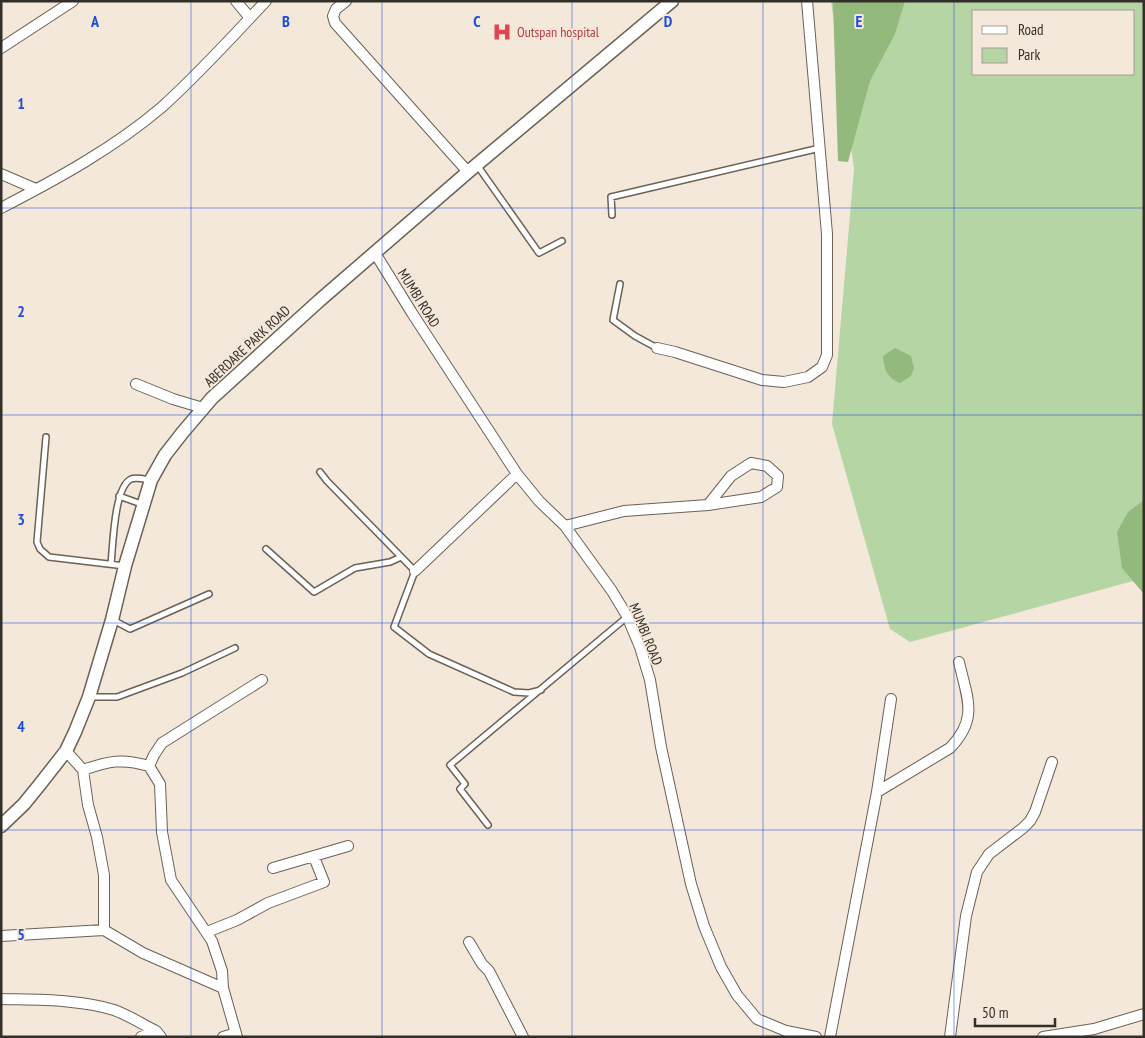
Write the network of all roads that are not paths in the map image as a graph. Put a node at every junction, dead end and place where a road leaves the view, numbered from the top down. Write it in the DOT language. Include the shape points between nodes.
graph roads {
  1 [pos="73,1"];
  2 [pos="236,1"];
  3 [pos="266,1"];
  4 [pos="346,1"];
  5 [pos="672,1"];
  6 [pos="807,1"];
  7 [pos="250,18"];
  8 [pos="1,48"];
  9 [pos="820,148"];
  10 [pos="472,168"];
  11 [pos="1,174"];
  12 [pos="36,189"];
  13 [pos="1,208"];
  14 [pos="612,215"];
  15 [pos="562,241"];
  16 [pos="375,253"];
  17 [pos="620,284"];
  18 [pos="657,348"];
  19 [pos="136,384"];
  20 [pos="203,408"];
  21 [pos="46,437"];
  22 [pos="320,472"];
  23 [pos="517,474"];
  24 [pos="151,480"];
  25 [pos="119,496"];
  26 [pos="144,504"];
  27 [pos="708,505"];
  28 [pos="564,526"];
  29 [pos="266,549"];
  30 [pos="401,556"];
  31 [pos="111,564"];
  32 [pos="125,566"];
  33 [pos="416,571"];
  34 [pos="209,594"];
  35 [pos="627,616"];
  36 [pos="112,620"];
  37 [pos="235,648"];
  38 [pos="959,662"];
  39 [pos="262,680"];
  40 [pos="541,690"];
  41 [pos="88,697"];
  42 [pos="891,700"];
  43 [pos="66,751"];
  44 [pos="1052,762"];
  45 [pos="149,766"];
  46 [pos="83,770"];
  47 [pos="877,792"];
  48 [pos="488,825"];
  49 [pos="1,826"];
  50 [pos="348,846"];
  51 [pos="314,857"];
  52 [pos="273,868"];
  53 [pos="104,930"];
  54 [pos="207,932"];
  55 [pos="1,936"];
  56 [pos="469,942"];
  57 [pos="223,988"];
  58 [pos="1,999"];
  59 [pos="1144,1014"];
  60 [pos="158,1034"];
  61 [pos="236,1035"];
  62 [pos="141,1037"];
  63 [pos="223,1037"];
  64 [pos="523,1037"];
  65 [pos="816,1037"];
  66 [pos="830,1037"];
  67 [pos="950,1037"];
  68 [pos="1043,1037"];
  1 -- 8 [label="street"];
  2 -- 7 [label="street"];
  3 -- 7 [label="street"];
  4 -- 10 [label="street" via="336,9 333,16 336,23"];
  5 -- 10 [label="street, ABERDARE PARK ROAD"];
  6 -- 9 [label="street"];
  7 -- 12 [label="street" via="161,108 123,137"];
  9 -- 14 [label="lane" via="611,197"];
  9 -- 18 [label="street" via="827,234 827,355 822,367 808,377 784,382 762,380"];
  10 -- 15 [label="lane" via="539,253"];
  10 -- 16 [label="street, ABERDARE PARK ROAD"];
  11 -- 12 [label="street"];
  12 -- 13 [label="street"];
  16 -- 20 [label="street, ABERDARE PARK ROAD" via="250,362"];
  16 -- 23 [label="street, MUMBI ROAD"];
  17 -- 18 [label="lane" via="614,320"];
  19 -- 20 [label="street"];
  20 -- 24 [label="street, ABERDARE PARK ROAD" via="165,455"];
  21 -- 31 [label="lane" via="37,542 40,549 49,556"];
  22 -- 30 [label="lane"];
  23 -- 28 [label="street, MUMBI ROAD"];
  23 -- 33 [label="street"];
  24 -- 25 [label="lane" via="133,478 125,483"];
  24 -- 26 [label="street, ABERDARE PARK ROAD"];
  25 -- 26 [label="lane"];
  25 -- 31 [label="lane"];
  26 -- 32 [label="street, ABERDARE PARK ROAD"];
  27 -- 27 [label="street" via="761,497 777,487 778,476 767,466 751,463 731,476"];
  27 -- 28 [label="street" via="624,511"];
  28 -- 35 [label="street, MUMBI ROAD"];
  29 -- 30 [label="lane" via="314,592 355,568 390,562"];
  30 -- 33 [label="lane"];
  31 -- 32 [label="lane"];
  32 -- 36 [label="street, ABERDARE PARK ROAD"];
  33 -- 40 [label="lane" via="394,627 429,654 514,692"];
  34 -- 36 [label="lane" via="130,629"];
  35 -- 40 [label="lane"];
  35 -- 65 [label="street, MUMBI ROAD" via="650,680 691,884 721,967 737,995 757,1019 786,1031"];
  36 -- 41 [label="street, ABERDARE PARK ROAD"];
  37 -- 41 [label="lane" via="182,673 117,697"];
  38 -- 47 [label="street" via="970,708 959,739 950,748"];
  39 -- 45 [label="street" via="162,744"];
  40 -- 48 [label="lane" via="450,765 465,784 460,789"];
  41 -- 43 [label="street, ABERDARE PARK ROAD"];
  42 -- 47 [label="street"];
  43 -- 46 [label="street"];
  43 -- 49 [label="street, ABERDARE PARK ROAD" via="30,797"];
  44 -- 67 [label="street" via="1030,821 989,854 977,872 966,916"];
  45 -- 46 [label="street" via="108,761"];
  45 -- 54 [label="street" via="160,784 162,832 171,880"];
  46 -- 53 [label="street" via="104,875"];
  47 -- 66 [label="street"];
  50 -- 51 [label="street"];
  51 -- 52 [label="street"];
  51 -- 54 [label="street" via="324,882 268,903"];
  53 -- 55 [label="street"];
  53 -- 57 [label="street" via="143,953"];
  54 -- 57 [label="street" via="222,971"];
  56 -- 64 [label="street" via="489,971"];
  57 -- 61 [label="street"];
  58 -- 60 [label="street" via="106,1008"];
  59 -- 68 [label="street" via="1094,1029"];
  60 -- 62 [label="street"];
  61 -- 63 [label="street"];
}
